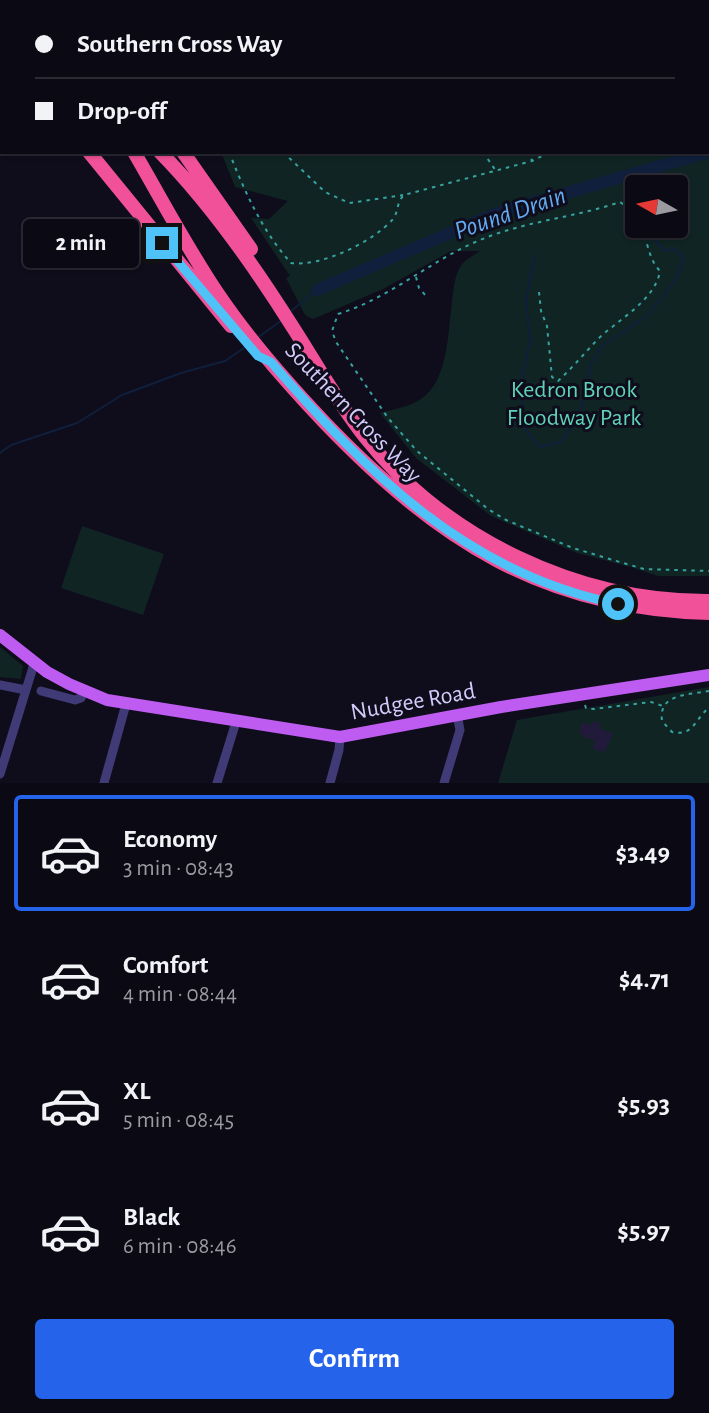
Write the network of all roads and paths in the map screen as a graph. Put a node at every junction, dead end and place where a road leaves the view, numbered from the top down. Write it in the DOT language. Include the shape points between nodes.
graph roads {
  1 [pos="91,154"];
  2 [pos="135,154"];
  3 [pos="162,154"];
  4 [pos="184,154"];
  5 [pos="230,154"];
  6 [pos="285,154"];
  7 [pos="484,154"];
  8 [pos="527,154"];
  9 [pos="546,154"];
  10 [pos="532,161"];
  11 [pos="496,170"];
  12 [pos="404,195"];
  13 [pos="625,206"];
  14 [pos="646,238"];
  15 [pos="416,276"];
  16 [pos="539,292"];
  17 [pos="426,296"];
  18 [pos="278,301"];
  19 [pos="244,335"];
  20 [pos="709,571"];
  21 [pos="709,601"];
  22 [pos="709,613"];
  23 [pos="0,635"];
  24 [pos="34,664"];
  25 [pos="709,675"];
  26 [pos="0,685"];
  27 [pos="26,690"];
  28 [pos="41,691"];
  29 [pos="84,691"];
  30 [pos="709,691"];
  31 [pos="126,704"];
  32 [pos="584,704"];
  33 [pos="663,706"];
  34 [pos="709,708"];
  35 [pos="457,715"];
  36 [pos="236,722"];
  37 [pos="340,737"];
  38 [pos="5,741"];
  39 [pos="0,774"];
  40 [pos="104,783"];
  41 [pos="217,783"];
  42 [pos="330,783"];
  43 [pos="444,783"];
  1 -- 19 [label="highway" via="179,265"];
  2 -- 19 [label="highway"];
  3 -- 18 [label="highway, Southern Cross Way"];
  4 -- 18 [label="highway" via="241,234"];
  5 -- 12 [label="path" via="247,197 291,263 320,261 372,235 397,214"];
  6 -- 12 [label="path" via="325,192 349,203"];
  7 -- 11 [label="path"];
  8 -- 10 [label="path"];
  9 -- 10 [label="path"];
  10 -- 11 [label="path"];
  11 -- 12 [label="path"];
  13 -- 15 [label="path" via="620,202 485,238"];
  14 -- 16 [label="path" via="652,263 660,271 659,281 558,381 552,377"];
  15 -- 17 [label="path"];
  15 -- 20 [label="path" via="338,314 332,331 388,418 417,451 488,509 573,548 644,569"];
  18 -- 21 [label="highway, Southern Cross Way" via="366,438 405,481 449,516 499,548 563,575 615,590"];
  19 -- 22 [label="highway, Southern Cross Way" via="375,472 418,511 472,548 525,574 598,600"];
  23 -- 24 [label="main road, Nudgee Road"];
  24 -- 27 [label="street"];
  24 -- 29 [label="main road, Nudgee Road"];
  25 -- 35 [label="main road, Nudgee Road"];
  26 -- 27 [label="street"];
  27 -- 38 [label="street"];
  28 -- 29 [label="street, Nudgee Road" via="75,700"];
  29 -- 31 [label="main road, Nudgee Road"];
  30 -- 33 [label="path" via="674,697"];
  31 -- 36 [label="main road, Nudgee Road"];
  31 -- 40 [label="street"];
  32 -- 33 [label="path" via="594,709 651,702"];
  33 -- 34 [label="path" via="666,727 681,733 691,730"];
  35 -- 37 [label="main road, Nudgee Road"];
  35 -- 43 [label="street" via="460,730"];
  36 -- 37 [label="main road, Nudgee Road"];
  36 -- 41 [label="street"];
  37 -- 42 [label="street"];
  38 -- 39 [label="street"];
}
